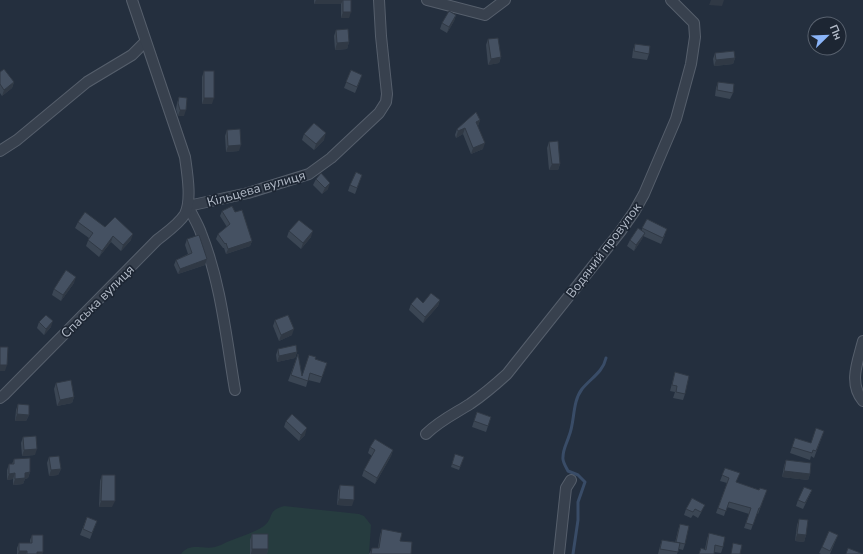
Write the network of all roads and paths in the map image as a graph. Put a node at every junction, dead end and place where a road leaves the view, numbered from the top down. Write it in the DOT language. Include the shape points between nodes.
graph roads {
  1 [pos="132,0"];
  2 [pos="380,0"];
  3 [pos="427,0"];
  4 [pos="505,0"];
  5 [pos="671,0"];
  6 [pos="145,42"];
  7 [pos="0,152"];
  8 [pos="188,206"];
  9 [pos="863,341"];
  10 [pos="235,390"];
  11 [pos="2,397"];
  12 [pos="863,401"];
  13 [pos="426,434"];
  14 [pos="571,480"];
  15 [pos="559,554"];
  1 -- 6 [label="street"];
  2 -- 8 [label="street, Кільцева вулиця" via="387,94 386,102 379,112 332,158 309,174 248,193"];
  3 -- 4 [label="street" via="485,15"];
  5 -- 13 [label="street, Водяний провулок" via="694,23 695,37 691,64 676,119 634,212 507,374 474,400 437,423"];
  6 -- 7 [label="street" via="132,56 87,82"];
  6 -- 8 [label="street" via="185,157"];
  8 -- 10 [label="street" via="201,232 213,268"];
  8 -- 11 [label="street, Спаська вулиця" via="178,223 157,240"];
  9 -- 12 [label="street" via="854,376 858,394"];
  14 -- 15 [label="street" via="566,488"];
}
